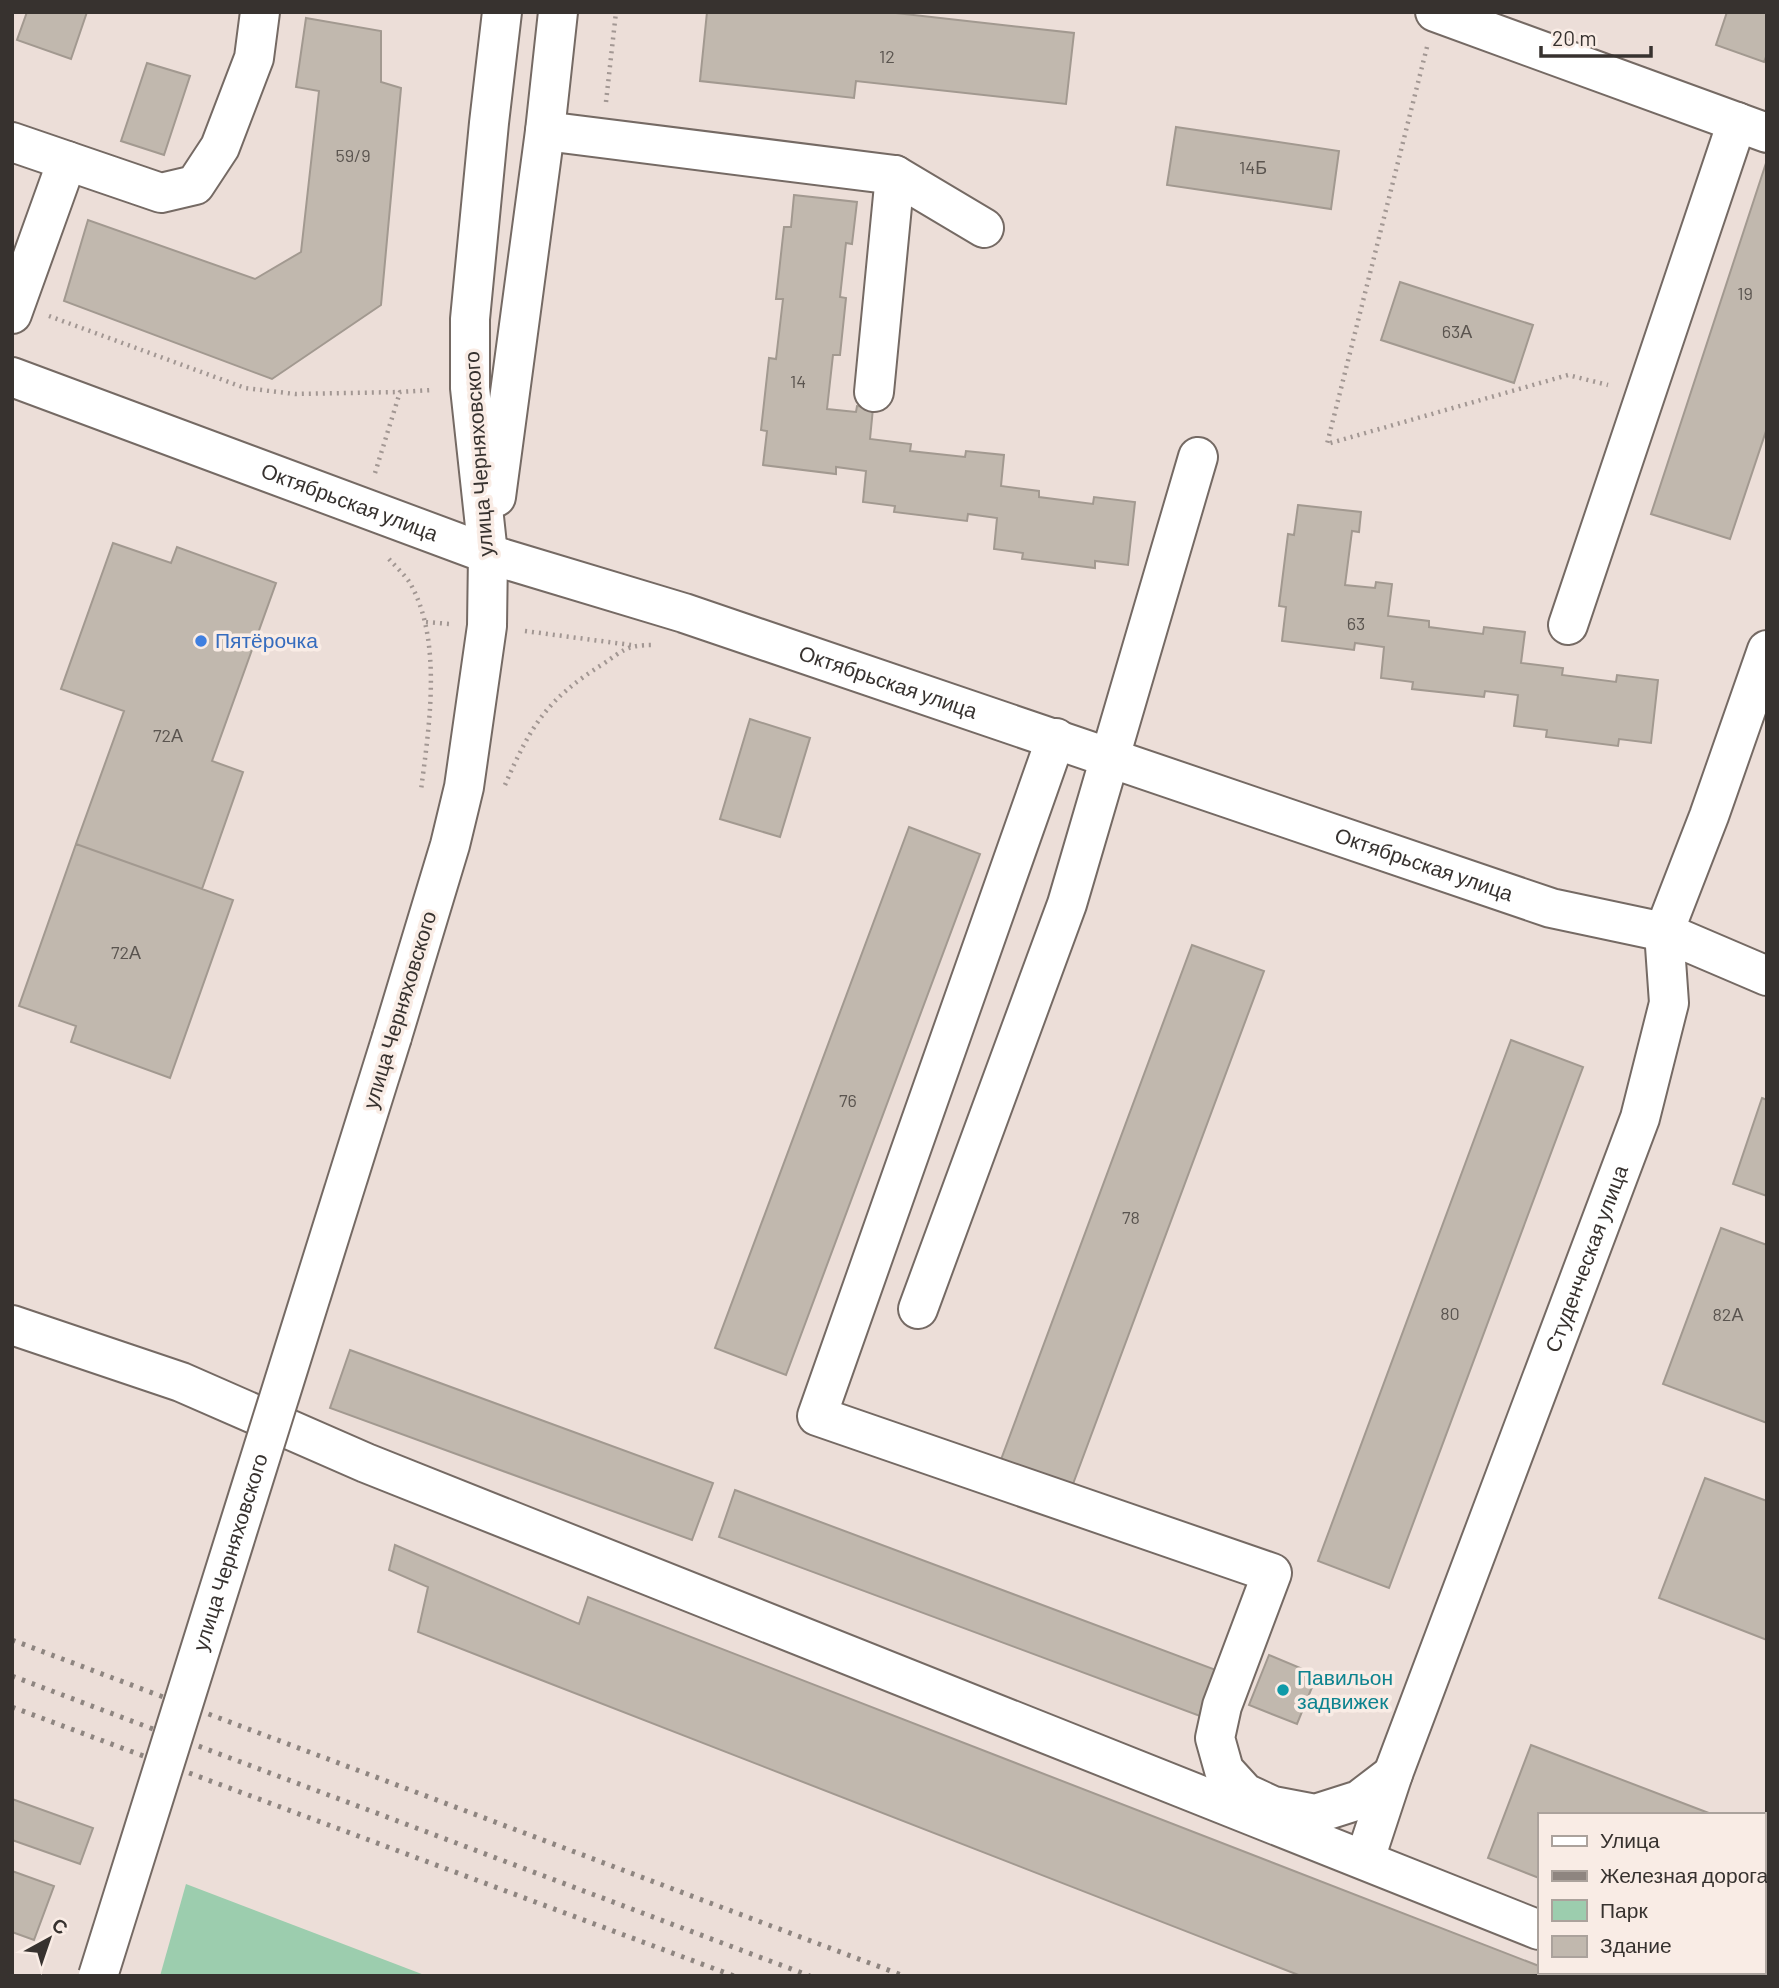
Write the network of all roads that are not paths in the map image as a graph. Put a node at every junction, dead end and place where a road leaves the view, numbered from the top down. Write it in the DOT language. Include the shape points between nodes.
graph roads {
  1 [pos="260,12"];
  2 [pos="502,12"];
  3 [pos="558,12"];
  4 [pos="1435,12"];
  5 [pos="1752,127"];
  6 [pos="545,131"];
  7 [pos="12,142"];
  8 [pos="67,161"];
  9 [pos="895,175"];
  10 [pos="984,228"];
  11 [pos="14,309"];
  12 [pos="12,377"];
  13 [pos="873,392"];
  14 [pos="1198,457"];
  15 [pos="488,554"];
  16 [pos="1568,625"];
  17 [pos="1767,650"];
  18 [pos="1056,738"];
  19 [pos="1110,757"];
  20 [pos="1664,932"];
  21 [pos="1767,976"];
  22 [pos="918,1309"];
  23 [pos="12,1325"];
  24 [pos="1393,1774"];
  25 [pos="1365,1859"];
  26 [pos="1538,1930"];
  27 [pos="98,1976"];
  1 -- 8 [label="street" via="254,58 220,147 195,185 161,193"];
  2 -- 15 [label="street, улица Черняховского" via="470,319 470,388"];
  3 -- 6 [label="street"];
  4 -- 5 [label="street"];
  5 -- 16 [label="street" via="1645,395"];
  6 -- 9 [label="street"];
  6 -- 15 [label="street"];
  7 -- 8 [label="street"];
  8 -- 11 [label="street"];
  9 -- 10 [label="street"];
  9 -- 13 [label="street"];
  12 -- 15 [label="street, Октябрьская улица"];
  14 -- 19 [label="street"];
  15 -- 18 [label="street, Октябрьская улица" via="684,613"];
  15 -- 27 [label="street, улица Черняховского, bridge" via="486,626 464,787 450,845"];
  17 -- 20 [label="street, Студенческая улица"];
  18 -- 19 [label="street, Октябрьская улица"];
  18 -- 24 [label="street" via="817,1416 1272,1573 1222,1706 1215,1738 1223,1770 1245,1793 1273,1806 1315,1814 1359,1800"];
  19 -- 20 [label="street, Октябрьская улица" via="1551,908"];
  19 -- 22 [label="street" via="1067,904"];
  20 -- 21 [label="street, Октябрьская улица"];
  20 -- 24 [label="street, Студенческая улица" via="1669,1003 1640,1118"];
  23 -- 25 [label="street" via="181,1382 379,1468"];
  24 -- 25 [label="street, Студенческая улица"];
  25 -- 26 [label="street"];
}
